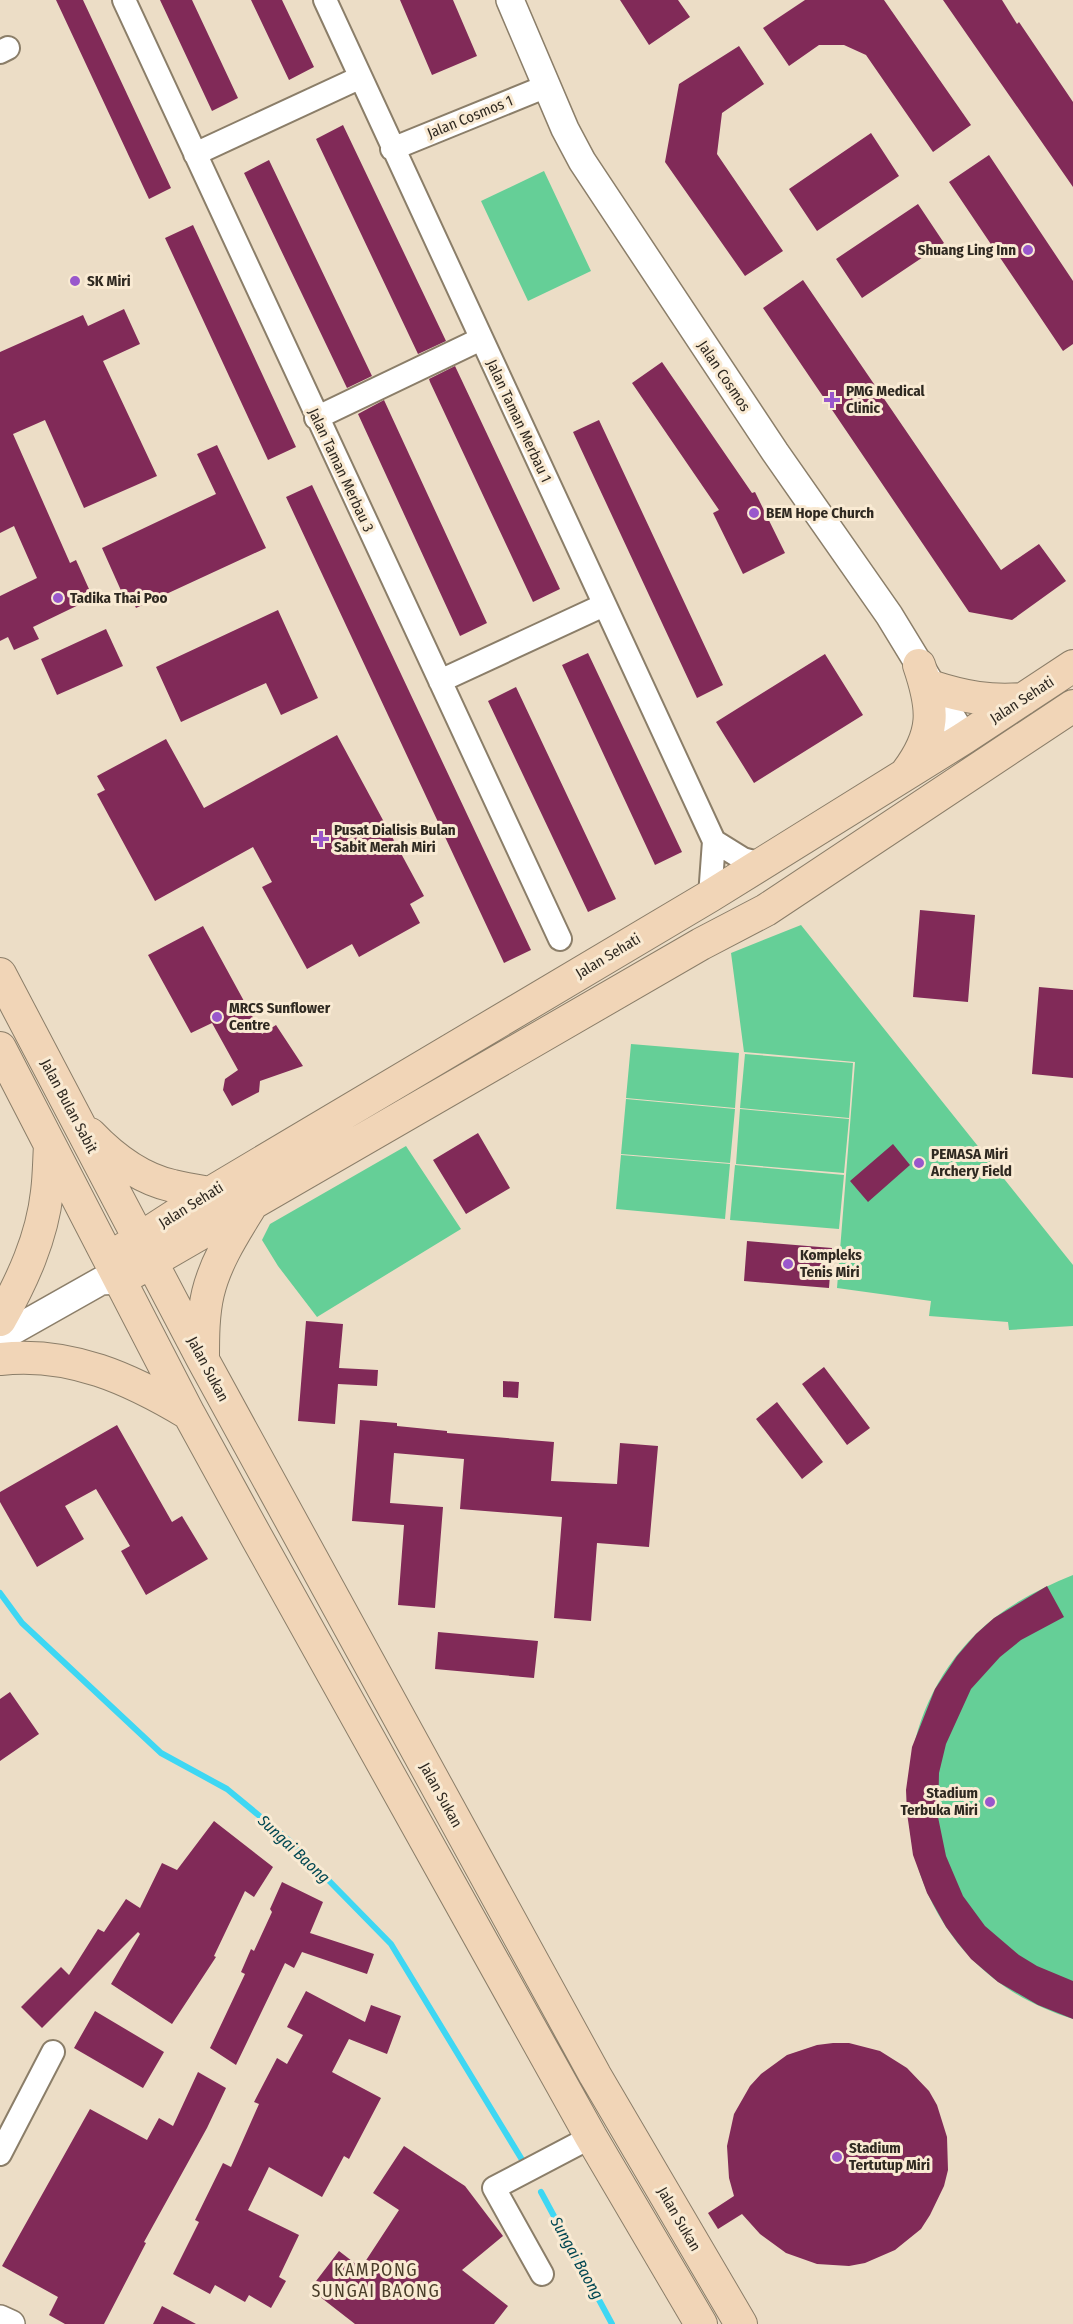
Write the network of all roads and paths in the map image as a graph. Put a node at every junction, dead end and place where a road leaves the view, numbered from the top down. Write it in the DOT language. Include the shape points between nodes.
graph roads {
  1 [pos="124,0"];
  2 [pos="325,0"];
  3 [pos="510,0"];
  4 [pos="359,78"];
  5 [pos="547,86"];
  6 [pos="393,148"];
  7 [pos="195,154"];
  8 [pos="481,339"];
  9 [pos="316,418"];
  10 [pos="604,605"];
  11 [pos="1073,666"];
  12 [pos="926,676"];
  13 [pos="440,681"];
  14 [pos="1073,691"];
  15 [pos="1025,699"];
  16 [pos="1073,706"];
  17 [pos="964,738"];
  18 [pos="907,773"];
  19 [pos="714,841"];
  20 [pos="760,864"];
  21 [pos="710,896"];
  22 [pos="766,909"];
  23 [pos="560,939"];
  24 [pos="0,974"];
  25 [pos="0,1048"];
  26 [pos="76,1121"];
  27 [pos="50,1145"];
  28 [pos="210,1193"];
  29 [pos="252,1203"];
  30 [pos="144,1249"];
  31 [pos="110,1274"];
  32 [pos="0,1320"];
  33 [pos="0,1338"];
  34 [pos="0,1359"];
  35 [pos="203,1360"];
  36 [pos="189,1414"];
  37 [pos="53,2052"];
  38 [pos="591,2137"];
  39 [pos="0,2154"];
  40 [pos="542,2274"];
  41 [pos="0,2319"];
  42 [pos="11,2324"];
  43 [pos="700,2324"];
  44 [pos="741,2324"];
  1 -- 7 [label="street, Jalan Taman Merbau 3"];
  2 -- 4 [label="street, Jalan Taman Merbau 1"];
  3 -- 5 [label="street, Jalan Cosmos"];
  4 -- 6 [label="street, Jalan Taman Merbau 1"];
  4 -- 7 [label="street"];
  5 -- 6 [label="street, Jalan Cosmos 1"];
  5 -- 12 [label="street, Jalan Cosmos" via="565,129 604,196 889,615"];
  6 -- 8 [label="street, Jalan Taman Merbau 1"];
  7 -- 9 [label="street, Jalan Taman Merbau 3"];
  8 -- 9 [label="street"];
  8 -- 10 [label="street, Jalan Taman Merbau 1"];
  9 -- 13 [label="street, Jalan Taman Merbau 3"];
  10 -- 13 [label="street"];
  10 -- 19 [label="street, Jalan Taman Merbau 1"];
  11 -- 15 [label="main road, Jalan Sehati"];
  12 -- 15 [label="main road" via="978,700"];
  12 -- 17 [label="street, Jalan Cosmos"];
  12 -- 18 [label="main road" via="931,707 929,731 921,754"];
  13 -- 23 [label="street, Jalan Taman Merbau 3"];
  14 -- 17 [label="main road" via="1011,733"];
  15 -- 17 [label="main road, Jalan Sehati"];
  16 -- 22 [label="main road, Jalan Sehati"];
  17 -- 18 [label="main road, Jalan Sehati"];
  17 -- 22 [label="main road" via="953,764 937,783 778,889"];
  18 -- 20 [label="main road, Jalan Sehati"];
  19 -- 20 [label="street" via="743,859"];
  19 -- 21 [label="street"];
  20 -- 21 [label="main road, Jalan Sehati"];
  21 -- 28 [label="main road, Jalan Sehati"];
  22 -- 29 [label="main road, Jalan Sehati"];
  24 -- 26 [label="main road, Jalan Bulan Sabit"];
  25 -- 27 [label="main road"];
  26 -- 28 [label="main road" via="103,1148 135,1171 171,1186"];
  26 -- 30 [label="main road, Jalan Bulan Sabit"];
  27 -- 31 [label="main road"];
  27 -- 32 [label="main road" via="47,1194 35,1246"];
  28 -- 30 [label="main road, Jalan Sehati"];
  29 -- 30 [label="main road, Jalan Sehati"];
  29 -- 35 [label="main road" via="219,1259 208,1293"];
  30 -- 31 [label="main road"];
  30 -- 35 [label="main road, Jalan Sukan"];
  31 -- 33 [label="street"];
  31 -- 36 [label="main road"];
  34 -- 36 [label="main road" via="51,1359 99,1370 146,1388"];
  35 -- 44 [label="main road, Jalan Sukan" via="595,2075"];
  36 -- 38 [label="main road"];
  37 -- 39 [label="street"];
  38 -- 40 [label="street" via="494,2188"];
  38 -- 43 [label="main road"];
  41 -- 42 [label="street"];
}
